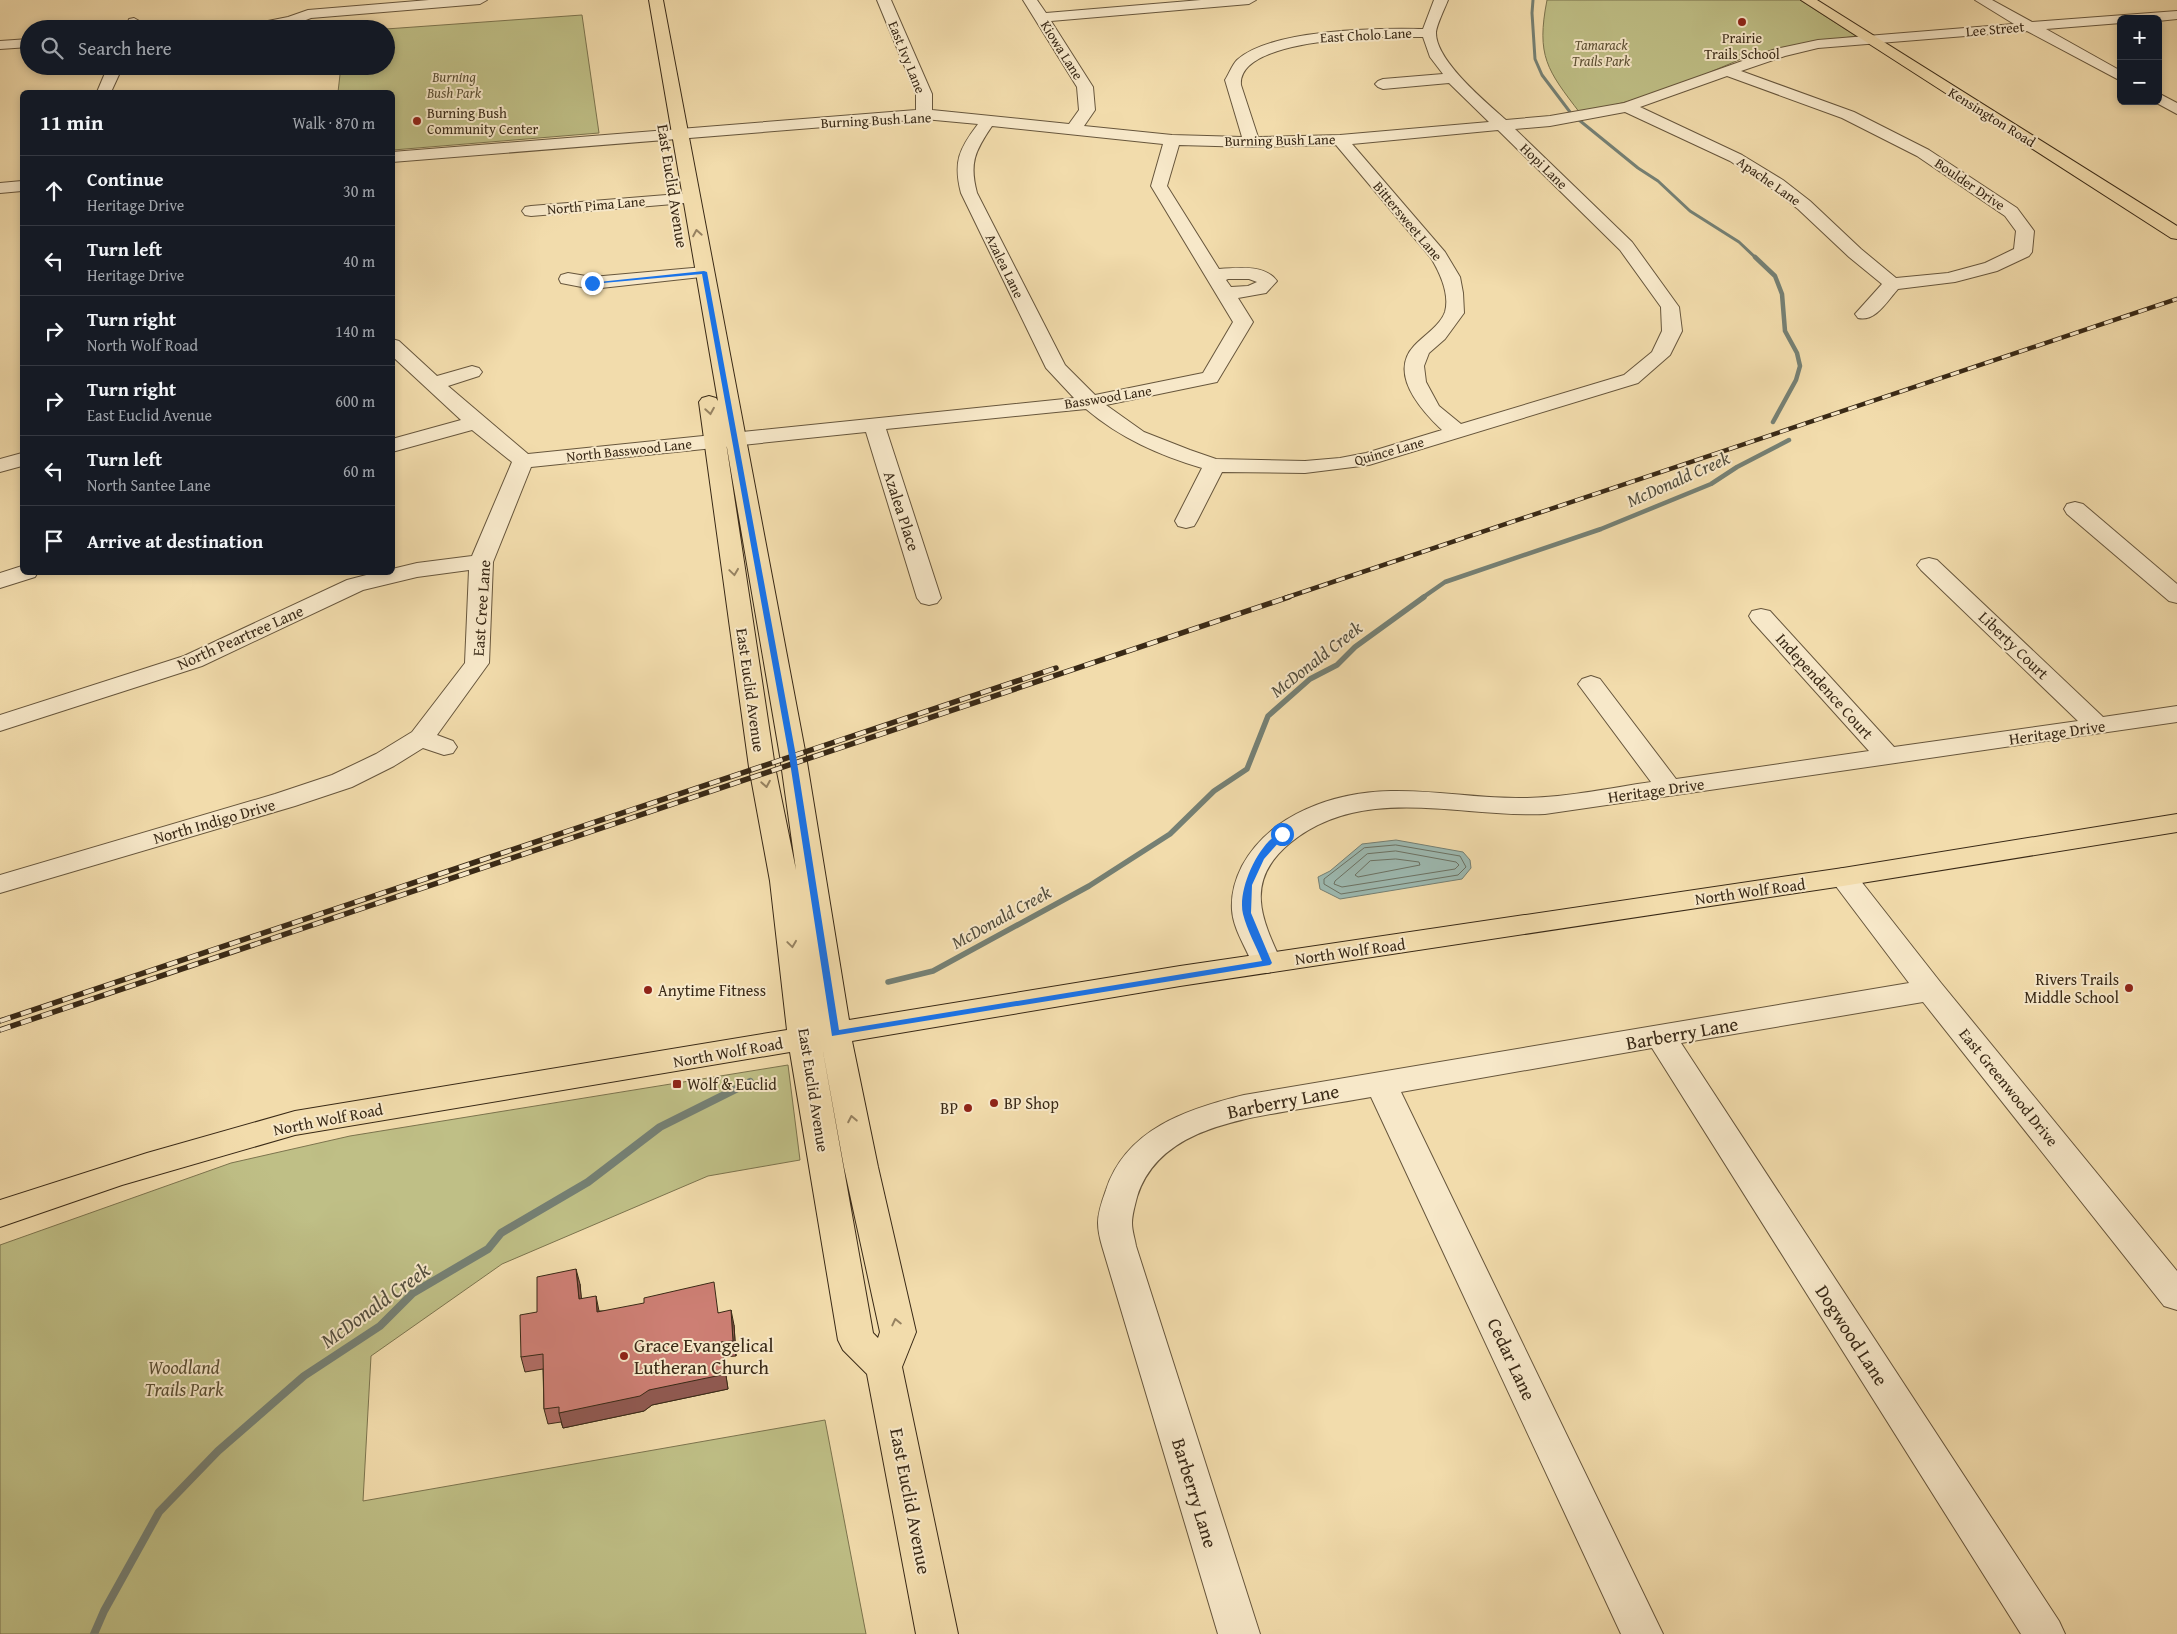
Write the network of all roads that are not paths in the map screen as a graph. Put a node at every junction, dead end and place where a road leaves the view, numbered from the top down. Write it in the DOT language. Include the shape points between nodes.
graph roads {
  1 [pos="480,0"];
  2 [pos="643,0"];
  3 [pos="656,0"];
  4 [pos="884,0"];
  5 [pos="1030,0"];
  6 [pos="1249,0"];
  7 [pos="1441,0"];
  8 [pos="1808,0"];
  9 [pos="1982,0"];
  10 [pos="2156,3"];
  11 [pos="292,6"];
  12 [pos="308,14"];
  13 [pos="2177,14"];
  14 [pos="2162,16"];
  15 [pos="1042,18"];
  16 [pos="2117,19"];
  17 [pos="294,20"];
  18 [pos="2030,27"];
  19 [pos="1429,32"];
  20 [pos="1869,40"];
  21 [pos="20,44"];
  22 [pos="0,45"];
  23 [pos="1726,71"];
  24 [pos="112,75"];
  25 [pos="2117,75"];
  26 [pos="1453,78"];
  27 [pos="1383,84"];
  28 [pos="105,90"];
  29 [pos="2162,100"];
  30 [pos="1627,107"];
  31 [pos="2177,109"];
  32 [pos="924,114"];
  33 [pos="988,121"];
  34 [pos="1504,126"];
  35 [pos="1074,129"];
  36 [pos="673,135"];
  37 [pos="1172,140"];
  38 [pos="1340,140"];
  39 [pos="1252,142"];
  40 [pos="395,157"];
  41 [pos="20,186"];
  42 [pos="0,188"];
  43 [pos="684,198"];
  44 [pos="530,211"];
  45 [pos="2177,234"];
  46 [pos="696,273"];
  47 [pos="1214,275"];
  48 [pos="568,279"];
  49 [pos="1892,284"];
  50 [pos="1225,293"];
  51 [pos="1865,314"];
  52 [pos="1672,330"];
  53 [pos="395,348"];
  54 [pos="472,372"];
  55 [pos="435,382"];
  56 [pos="1090,402"];
  57 [pos="476,422"];
  58 [pos="874,424"];
  59 [pos="1456,431"];
  60 [pos="725,439"];
  61 [pos="395,445"];
  62 [pos="20,460"];
  63 [pos="523,461"];
  64 [pos="1214,465"];
  65 [pos="0,466"];
  66 [pos="2074,510"];
  67 [pos="1186,521"];
  68 [pos="481,562"];
  69 [pos="1929,565"];
  70 [pos="20,574"];
  71 [pos="0,581"];
  72 [pos="2177,596"];
  73 [pos="930,598"];
  74 [pos="1762,616"];
  75 [pos="1591,684"];
  76 [pos="2177,714"];
  77 [pos="0,723"];
  78 [pos="2098,726"];
  79 [pos="432,742"];
  80 [pos="1888,756"];
  81 [pos="1670,789"];
  82 [pos="2177,823"];
  83 [pos="1843,877"];
  84 [pos="0,884"];
  85 [pos="1267,963"];
  86 [pos="1930,990"];
  87 [pos="820,1036"];
  88 [pos="1661,1036"];
  89 [pos="1381,1083"];
  90 [pos="0,1214"];
  91 [pos="2177,1296"];
  92 [pos="937,1634"];
  93 [pos="1239,1634"];
  94 [pos="1642,1634"];
  95 [pos="2044,1634"];
  1 -- 12 [label="street"];
  2 -- 36 [label="main road, East Euclid Avenue"];
  3 -- 36 [label="main road, East Euclid Avenue"];
  4 -- 32 [label="street, East Ivy Lane" via="924,94"];
  5 -- 15 [label="street, Kiowa Lane"];
  6 -- 15 [label="street"];
  7 -- 19 [label="street"];
  8 -- 20 [label="main road, Kensington Road"];
  9 -- 18 [label="street"];
  10 -- 13 [label="street"];
  11 -- 12 [label="street"];
  12 -- 17 [label="street"];
  13 -- 14 [label="street"];
  15 -- 35 [label="street, Kiowa Lane" via="1085,87 1087,110"];
  16 -- 18 [label="street, Lee Street"];
  18 -- 20 [label="street, Lee Street"];
  18 -- 25 [label="street"];
  19 -- 26 [label="street, Hopi Lane" via="1437,58"];
  19 -- 39 [label="street, East Cholo Lane" via="1319,37 1266,51 1249,60 1236,71 1232,82"];
  20 -- 23 [label="street, Burning Bush Lane" via="1818,44 1781,52"];
  20 -- 45 [label="main road, Kensington Road"];
  21 -- 22 [label="street"];
  23 -- 30 [label="street, Burning Bush Lane"];
  23 -- 49 [label="street, Boulder Drive" via="1848,115 1923,153 2011,212 2025,231 2022,252 1992,267 1948,278"];
  24 -- 28 [label="street"];
  26 -- 27 [label="street"];
  26 -- 34 [label="street, Hopi Lane"];
  29 -- 31 [label="street"];
  30 -- 34 [label="street, Burning Bush Lane"];
  30 -- 49 [label="street, Apache Lane" via="1736,158 1777,184"];
  32 -- 33 [label="street, Burning Bush Lane"];
  32 -- 36 [label="street, Burning Bush Lane"];
  33 -- 35 [label="street, Burning Bush Lane"];
  33 -- 56 [label="street, Azalea Lane" via="964,160 963,174 968,193 1056,368"];
  34 -- 38 [label="street, Burning Bush Lane"];
  34 -- 52 [label="street, Hopi Lane" via="1626,246 1670,307"];
  35 -- 37 [label="street, Burning Bush Lane"];
  36 -- 40 [label="street, Burning Bush Lane"];
  36 -- 43 [label="main road, East Euclid Avenue"];
  37 -- 39 [label="street, Burning Bush Lane"];
  37 -- 47 [label="street, Basswood Lane" via="1159,186"];
  38 -- 39 [label="street, Burning Bush Lane"];
  38 -- 59 [label="street, Bittersweet Lane" via="1439,256 1451,276 1454,313 1438,335 1420,351 1414,366 1416,382 1430,409"];
  41 -- 42 [label="street"];
  43 -- 44 [label="street, North Pima Lane"];
  43 -- 46 [label="main road, East Euclid Avenue"];
  46 -- 48 [label="street" via="592,283"];
  46 -- 60 [label="main road, East Euclid Avenue"];
  47 -- 50 [label="street, Basswood Lane"];
  47 -- 50 [label="street" via="1251,273 1268,282 1257,290"];
  49 -- 51 [label="street"];
  50 -- 56 [label="street, Basswood Lane" via="1243,322 1210,378"];
  52 -- 59 [label="street, Quince Lane" via="1660,355 1631,378"];
  53 -- 55 [label="street"];
  54 -- 55 [label="street"];
  55 -- 57 [label="street"];
  56 -- 58 [label="street, Basswood Lane"];
  56 -- 64 [label="street, Quince Lane" via="1137,436"];
  57 -- 61 [label="street"];
  57 -- 63 [label="street"];
  58 -- 60 [label="street, Basswood Lane"];
  58 -- 73 [label="street, Azalea Place"];
  59 -- 64 [label="street, Quince Lane" via="1369,459 1340,464"];
  60 -- 63 [label="street, North Basswood Lane"];
  60 -- 87 [label="main road, East Euclid Avenue" via="762,767 784,881"];
  62 -- 65 [label="street"];
  63 -- 68 [label="street, East Cree Lane"];
  64 -- 67 [label="street"];
  66 -- 72 [label="street"];
  68 -- 77 [label="street, North Peartree Lane" via="417,570 355,585 193,661"];
  68 -- 79 [label="street, East Cree Lane" via="478,663"];
  69 -- 78 [label="street, Liberty Court"];
  70 -- 71 [label="street"];
  74 -- 80 [label="street, Independence Court"];
  75 -- 81 [label="street"];
  76 -- 78 [label="street, Heritage Drive"];
  78 -- 80 [label="street, Heritage Drive"];
  79 -- 84 [label="street, North Indigo Drive" via="285,800"];
  80 -- 81 [label="street, Heritage Drive"];
  81 -- 85 [label="street, Heritage Drive" via="1524,808 1387,799 1337,808 1316,816 1282,834 1271,844 1260,858 1248,885 1247,913"];
  82 -- 83 [label="main road, North Wolf Road"];
  83 -- 85 [label="main road, North Wolf Road"];
  83 -- 86 [label="street, East Greenwood Drive"];
  85 -- 87 [label="main road, North Wolf Road"];
  86 -- 88 [label="street, Barberry Lane"];
  86 -- 91 [label="street, East Greenwood Drive"];
  87 -- 90 [label="main road, North Wolf Road" via="295,1123 185,1152"];
  87 -- 92 [label="main road, East Euclid Avenue" via="861,1167 898,1332 884,1367"];
  88 -- 89 [label="street, Barberry Lane"];
  88 -- 95 [label="street, Dogwood Lane"];
  89 -- 93 [label="street, Barberry Lane" via="1244,1107 1196,1120 1152,1145 1121,1190 1115,1222 1119,1246"];
  89 -- 94 [label="street, Cedar Lane"];
}
